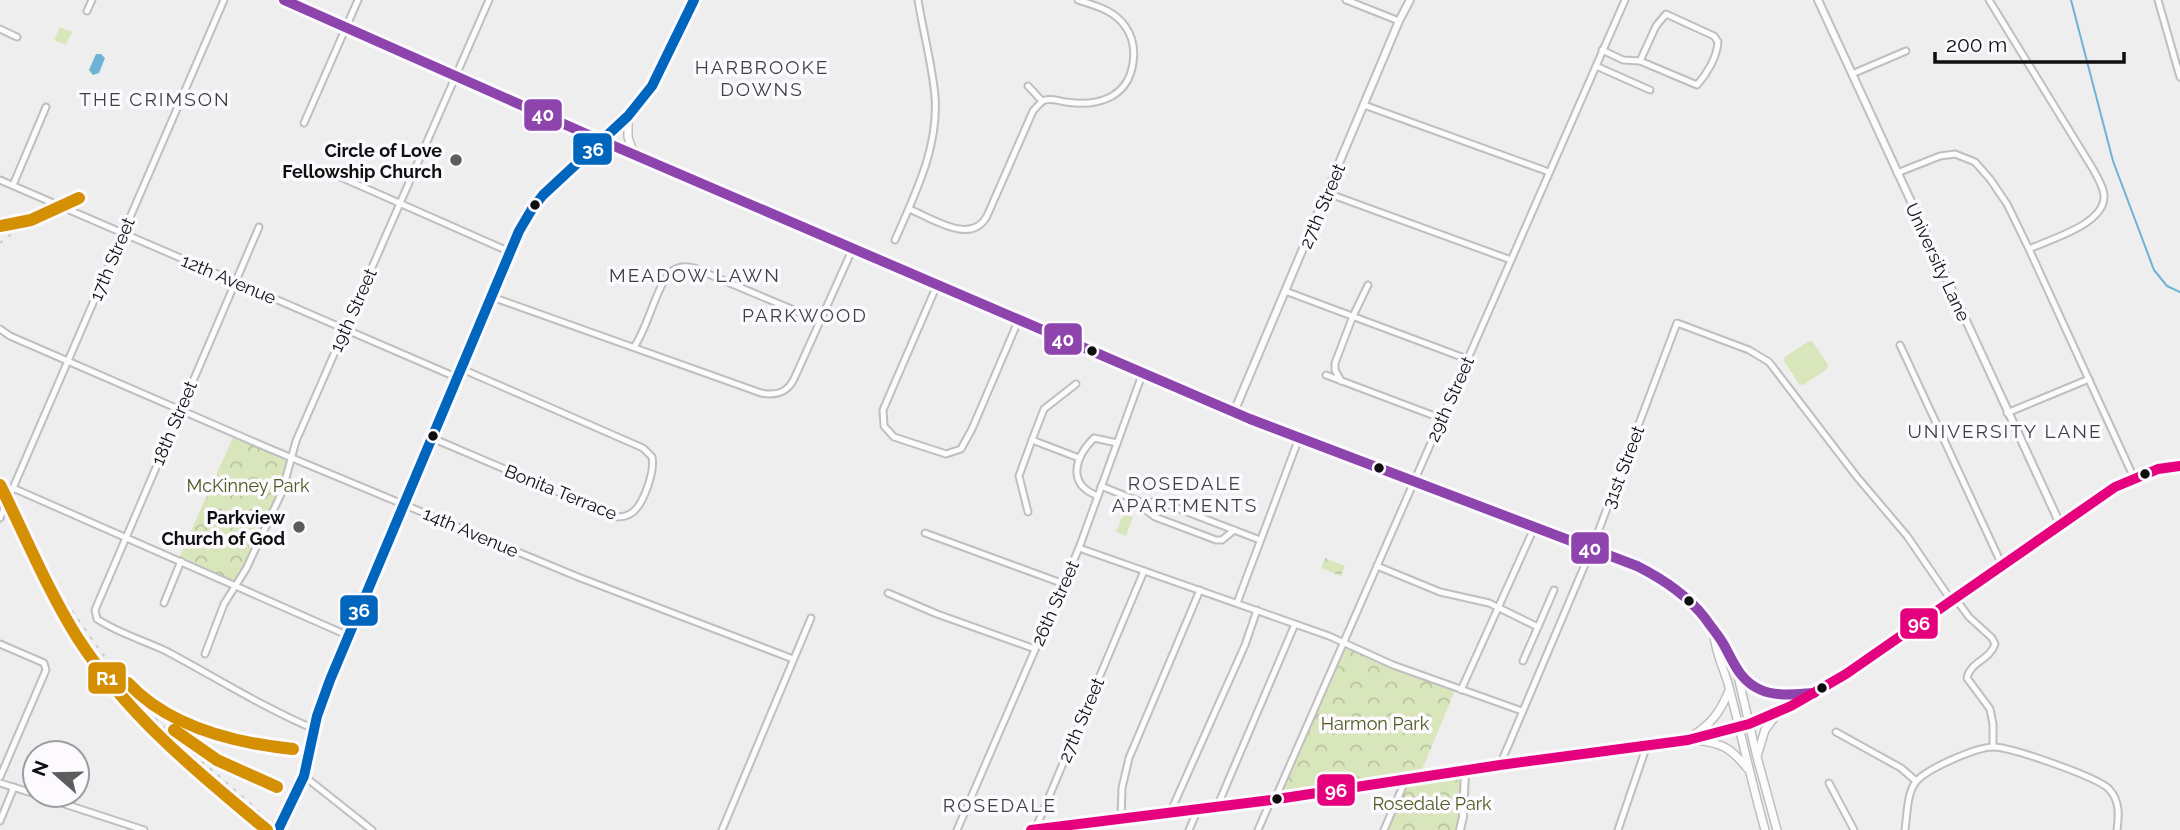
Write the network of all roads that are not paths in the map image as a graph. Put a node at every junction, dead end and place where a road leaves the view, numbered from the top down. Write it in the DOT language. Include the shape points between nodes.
graph roads {
  1 [pos="92,0"];
  2 [pos="224,0"];
  3 [pos="284,0"];
  4 [pos="358,0"];
  5 [pos="489,0"];
  6 [pos="694,0"];
  7 [pos="918,0"];
  8 [pos="1078,0"];
  9 [pos="1346,0"];
  10 [pos="1410,0"];
  11 [pos="1625,0"];
  12 [pos="1818,0"];
  13 [pos="1989,0"];
  14 [pos="2158,0"];
  15 [pos="87,11"];
  16 [pos="1399,21"];
  17 [pos="346,27"];
  18 [pos="0,29"];
  19 [pos="17,37"];
  20 [pos="1602,50"];
  21 [pos="1906,51"];
  22 [pos="1640,61"];
  23 [pos="1595,66"];
  24 [pos="1852,74"];
  25 [pos="455,75"];
  26 [pos="2180,77"];
  27 [pos="1028,86"];
  28 [pos="1650,90"];
  29 [pos="1042,101"];
  30 [pos="1364,105"];
  31 [pos="46,107"];
  32 [pos="628,116"];
  33 [pos="304,123"];
  34 [pos="600,140"];
  35 [pos="635,155"];
  36 [pos="329,172"];
  37 [pos="1549,172"];
  38 [pos="1897,173"];
  39 [pos="0,180"];
  40 [pos="13,186"];
  41 [pos="1327,193"];
  42 [pos="400,202"];
  43 [pos="909,209"];
  44 [pos="259,227"];
  45 [pos="123,234"];
  46 [pos="895,240"];
  47 [pos="853,247"];
  48 [pos="2029,249"];
  49 [pos="510,252"];
  50 [pos="1511,260"];
  51 [pos="235,282"];
  52 [pos="937,285"];
  53 [pos="1368,285"];
  54 [pos="1285,291"];
  55 [pos="492,297"];
  56 [pos="1353,316"];
  57 [pos="1019,319"];
  58 [pos="820,321"];
  59 [pos="0,328"];
  60 [pos="345,330"];
  61 [pos="1900,345"];
  62 [pos="634,347"];
  63 [pos="1467,359"];
  64 [pos="68,361"];
  65 [pos="462,369"];
  66 [pos="1143,372"];
  67 [pos="1326,375"];
  68 [pos="458,378"];
  69 [pos="2089,379"];
  70 [pos="1344,383"];
  71 [pos="1076,384"];
  72 [pos="179,410"];
  73 [pos="1234,412"];
  74 [pos="2007,413"];
  75 [pos="1440,418"];
  76 [pos="432,438"];
  77 [pos="1298,438"];
  78 [pos="1032,440"];
  79 [pos="1117,443"];
  80 [pos="1079,458"];
  81 [pos="293,459"];
  82 [pos="2180,466"];
  83 [pos="2134,478"];
  84 [pos="1414,481"];
  85 [pos="1101,486"];
  86 [pos="13,488"];
  87 [pos="1098,496"];
  88 [pos="404,504"];
  89 [pos="1148,505"];
  90 [pos="1028,512"];
  91 [pos="0,518"];
  92 [pos="2060,524"];
  93 [pos="1535,526"];
  94 [pos="1234,530"];
  95 [pos="925,533"];
  96 [pos="125,538"];
  97 [pos="1260,540"];
  98 [pos="1079,548"];
  99 [pos="1592,548"];
  100 [pos="181,561"];
  101 [pos="2002,565"];
  102 [pos="1377,566"];
  103 [pos="1144,571"];
  104 [pos="1064,583"];
  105 [pos="236,586"];
  106 [pos="1200,590"];
  107 [pos="1554,590"];
  108 [pos="888,593"];
  109 [pos="1953,599"];
  110 [pos="164,603"];
  111 [pos="1237,603"];
  112 [pos="1498,607"];
  113 [pos="1257,610"];
  114 [pos="811,618"];
  115 [pos="1295,624"];
  116 [pos="1538,627"];
  117 [pos="1714,633"];
  118 [pos="349,636"];
  119 [pos="1343,643"];
  120 [pos="0,644"];
  121 [pos="1035,649"];
  122 [pos="205,654"];
  123 [pos="793,659"];
  124 [pos="1523,661"];
  125 [pos="1737,671"];
  126 [pos="1730,689"];
  127 [pos="1461,690"];
  128 [pos="1814,693"];
  129 [pos="1522,711"];
  130 [pos="1780,712"];
  131 [pos="1749,724"];
  132 [pos="1738,727"];
  133 [pos="314,729"];
  134 [pos="1836,732"];
  135 [pos="1688,740"];
  136 [pos="1647,745"];
  137 [pos="1993,747"];
  138 [pos="1757,757"];
  139 [pos="1500,765"];
  140 [pos="1748,769"];
  141 [pos="1465,771"];
  142 [pos="304,776"];
  143 [pos="1406,779"];
  144 [pos="0,780"];
  145 [pos="1916,780"];
  146 [pos="1829,783"];
  147 [pos="15,788"];
  148 [pos="21,790"];
  149 [pos="1273,799"];
  150 [pos="1217,807"];
  151 [pos="79,809"];
  152 [pos="1198,809"];
  153 [pos="1170,813"];
  154 [pos="1121,819"];
  155 [pos="0,821"];
  156 [pos="1057,828"];
  157 [pos="144,830"];
  158 [pos="278,830"];
  159 [pos="372,830"];
  160 [pos="723,830"];
  161 [pos="957,830"];
  162 [pos="1033,830"];
  163 [pos="1189,830"];
  164 [pos="1258,830"];
  165 [pos="1384,830"];
  166 [pos="1460,830"];
  167 [pos="1618,830"];
  168 [pos="1765,830"];
  169 [pos="1777,830"];
  170 [pos="1854,830"];
  171 [pos="1905,830"];
  172 [pos="1912,830"];
  173 [pos="2117,830"];
  1 -- 15 [label="street"];
  2 -- 45 [label="street, 17th Street"];
  3 -- 17 [label="main road"];
  4 -- 17 [label="street"];
  5 -- 25 [label="street, 19th Street"];
  6 -- 32 [label="main road" via="652,86"];
  7 -- 43 [label="street" via="935,118 927,164"];
  8 -- 29 [label="street" via="1108,10 1125,26 1134,46 1132,69 1121,88 1103,102"];
  9 -- 16 [label="street"];
  10 -- 16 [label="street, 27th Street"];
  11 -- 20 [label="street, 29th Street"];
  12 -- 24 [label="street, University Lane"];
  13 -- 48 [label="street" via="2104,190 2102,206 2093,218"];
  14 -- 26 [label="street"];
  16 -- 30 [label="street, 27th Street"];
  17 -- 25 [label="main road"];
  17 -- 33 [label="street"];
  18 -- 19 [label="street"];
  20 -- 22 [label="street" via="1623,60"];
  20 -- 23 [label="street, 29th Street"];
  21 -- 24 [label="street"];
  22 -- 22 [label="street" via="1666,15 1718,42 1698,85"];
  23 -- 28 [label="street"];
  23 -- 37 [label="street, 29th Street"];
  24 -- 38 [label="street, University Lane"];
  25 -- 34 [label="main road"];
  25 -- 42 [label="street, 19th Street"];
  27 -- 29 [label="street"];
  29 -- 43 [label="street" via="1033,111 978,228 956,229"];
  30 -- 37 [label="street"];
  30 -- 41 [label="street, 27th Street"];
  31 -- 40 [label="street"];
  32 -- 34 [label="main road"];
  32 -- 35 [label="main road" via="628,137"];
  34 -- 35 [label="main road"];
  34 -- 49 [label="main road" via="535,205"];
  35 -- 47 [label="main road"];
  36 -- 42 [label="street"];
  37 -- 50 [label="street, 29th Street"];
  38 -- 48 [label="street" via="1947,155 1969,158 1995,185"];
  38 -- 74 [label="street, University Lane"];
  39 -- 40 [label="street, 12th Avenue"];
  40 -- 45 [label="street, 12th Avenue"];
  41 -- 50 [label="street"];
  41 -- 54 [label="street, 27th Street"];
  42 -- 49 [label="street"];
  42 -- 60 [label="street, 19th Street"];
  43 -- 46 [label="street"];
  44 -- 51 [label="street, 18th Street"];
  45 -- 51 [label="street, 12th Avenue"];
  45 -- 64 [label="street, 17th Street"];
  47 -- 52 [label="main road"];
  47 -- 58 [label="street"];
  48 -- 69 [label="street"];
  49 -- 55 [label="main road"];
  50 -- 63 [label="street, 29th Street"];
  51 -- 60 [label="street, 12th Avenue"];
  51 -- 72 [label="street, 18th Street"];
  52 -- 57 [label="main road"];
  52 -- 57 [label="street" via="885,403 882,418 894,437 946,454 961,449"];
  53 -- 56 [label="street"];
  54 -- 56 [label="street"];
  54 -- 73 [label="street, 27th Street"];
  55 -- 62 [label="street"];
  55 -- 65 [label="main road"];
  56 -- 63 [label="street"];
  56 -- 70 [label="street" via="1335,363"];
  57 -- 66 [label="main road"];
  58 -- 62 [label="street" via="790,386 777,394 761,393"];
  58 -- 62 [label="street" via="687,266 666,277"];
  59 -- 64 [label="street, 14th Avenue"];
  60 -- 68 [label="street, 12th Avenue"];
  60 -- 81 [label="street, 19th Street" via="296,441"];
  61 -- 101 [label="street"];
  63 -- 75 [label="street, 29th Street"];
  64 -- 72 [label="street, 14th Avenue"];
  64 -- 86 [label="street, 17th Street"];
  65 -- 68 [label="main road"];
  65 -- 76 [label="street, Bonita Terrace" via="643,447 652,457 652,474 637,508 628,516 617,517"];
  66 -- 73 [label="main road"];
  66 -- 79 [label="street, 26th Street"];
  67 -- 70 [label="street"];
  68 -- 76 [label="main road"];
  69 -- 74 [label="street"];
  69 -- 83 [label="street"];
  70 -- 75 [label="street"];
  71 -- 78 [label="street" via="1044,409"];
  72 -- 81 [label="street, 14th Avenue"];
  72 -- 96 [label="street, 18th Street"];
  73 -- 77 [label="main road"];
  74 -- 92 [label="street, University Lane"];
  75 -- 84 [label="street, 29th Street"];
  76 -- 88 [label="main road"];
  77 -- 84 [label="main road"];
  77 -- 97 [label="street"];
  78 -- 80 [label="street"];
  78 -- 90 [label="street" via="1019,476"];
  79 -- 80 [label="street" via="1094,438"];
  79 -- 85 [label="street, 26th Street"];
  80 -- 87 [label="street" via="1077,479 1086,491"];
  81 -- 88 [label="street, 14th Avenue"];
  81 -- 105 [label="street, 19th Street"];
  82 -- 83 [label="main road"];
  83 -- 92 [label="main road"];
  84 -- 93 [label="main road"];
  84 -- 102 [label="street, 29th Street"];
  85 -- 87 [label="street, 26th Street"];
  85 -- 89 [label="street"];
  86 -- 91 [label="street, 17th Street"];
  86 -- 96 [label="street"];
  87 -- 98 [label="street, 26th Street"];
  88 -- 118 [label="main road"];
  88 -- 123 [label="street, 14th Avenue"];
  89 -- 94 [label="street" via="1156,500"];
  89 -- 94 [label="street" via="1147,511 1155,517 1216,540"];
  92 -- 101 [label="main road"];
  93 -- 99 [label="main road"];
  93 -- 112 [label="street"];
  94 -- 97 [label="street"];
  95 -- 104 [label="street"];
  96 -- 100 [label="street"];
  96 -- 133 [label="street, 18th Street" via="94,610 97,619"];
  97 -- 111 [label="street"];
  98 -- 103 [label="street"];
  98 -- 104 [label="street, 26th Street"];
  99 -- 109 [label="street, 31st Street" via="1677,323 1769,362"];
  99 -- 117 [label="main road" via="1664,580 1693,604"];
  99 -- 129 [label="street, 31st Street"];
  100 -- 105 [label="street"];
  100 -- 110 [label="street"];
  101 -- 109 [label="main road"];
  102 -- 112 [label="street" via="1440,592"];
  102 -- 119 [label="street, 29th Street"];
  103 -- 106 [label="street"];
  103 -- 162 [label="street, 27th Street"];
  104 -- 121 [label="street, 26th Street"];
  105 -- 118 [label="street"];
  105 -- 122 [label="street, 19th Street"];
  106 -- 111 [label="street"];
  106 -- 154 [label="street" via="1129,758"];
  107 -- 116 [label="street"];
  108 -- 121 [label="street"];
  109 -- 128 [label="main road"];
  109 -- 137 [label="street" via="1994,644 1989,656 1971,668 1967,678 1990,709"];
  111 -- 113 [label="street"];
  112 -- 116 [label="street"];
  112 -- 127 [label="street"];
  113 -- 115 [label="street"];
  113 -- 153 [label="street"];
  114 -- 123 [label="street"];
  115 -- 119 [label="street"];
  115 -- 150 [label="street"];
  116 -- 124 [label="street"];
  117 -- 125 [label="main road"];
  117 -- 126 [label="main road"];
  118 -- 133 [label="main road"];
  119 -- 127 [label="street"];
  119 -- 149 [label="street, 29th Street"];
  120 -- 144 [label="street" via="44,663 46,670"];
  121 -- 161 [label="street, 26th Street"];
  123 -- 160 [label="street"];
  125 -- 128 [label="main road" via="1763,691"];
  125 -- 131 [label="main road"];
  126 -- 132 [label="main road"];
  126 -- 135 [label="main road" via="1718,714"];
  127 -- 129 [label="street"];
  128 -- 130 [label="main road"];
  129 -- 139 [label="street, 31st Street"];
  130 -- 131 [label="main road"];
  130 -- 138 [label="main road" via="1765,730"];
  131 -- 132 [label="main road"];
  131 -- 138 [label="main road"];
  132 -- 135 [label="main road"];
  132 -- 140 [label="main road"];
  133 -- 142 [label="main road"];
  134 -- 145 [label="street"];
  135 -- 136 [label="main road"];
  135 -- 140 [label="main road" via="1714,742 1734,751"];
  136 -- 139 [label="main road"];
  136 -- 167 [label="street"];
  137 -- 145 [label="street" via="1964,754"];
  137 -- 173 [label="street" via="2103,785 2117,803"];
  138 -- 169 [label="main road"];
  139 -- 141 [label="main road"];
  140 -- 168 [label="main road"];
  141 -- 143 [label="main road"];
  141 -- 166 [label="street"];
  142 -- 158 [label="main road"];
  142 -- 159 [label="street"];
  143 -- 149 [label="main road"];
  143 -- 165 [label="street"];
  144 -- 147 [label="street"];
  145 -- 171 [label="street"];
  146 -- 170 [label="street"];
  147 -- 148 [label="street"];
  147 -- 155 [label="street"];
  149 -- 150 [label="main road"];
  149 -- 164 [label="street, 29th Street"];
  150 -- 152 [label="main road"];
  151 -- 157 [label="street"];
  152 -- 153 [label="main road"];
  152 -- 163 [label="street"];
  153 -- 154 [label="main road"];
  154 -- 156 [label="main road"];
  156 -- 162 [label="main road"];
  171 -- 172 [label="street"];
}
